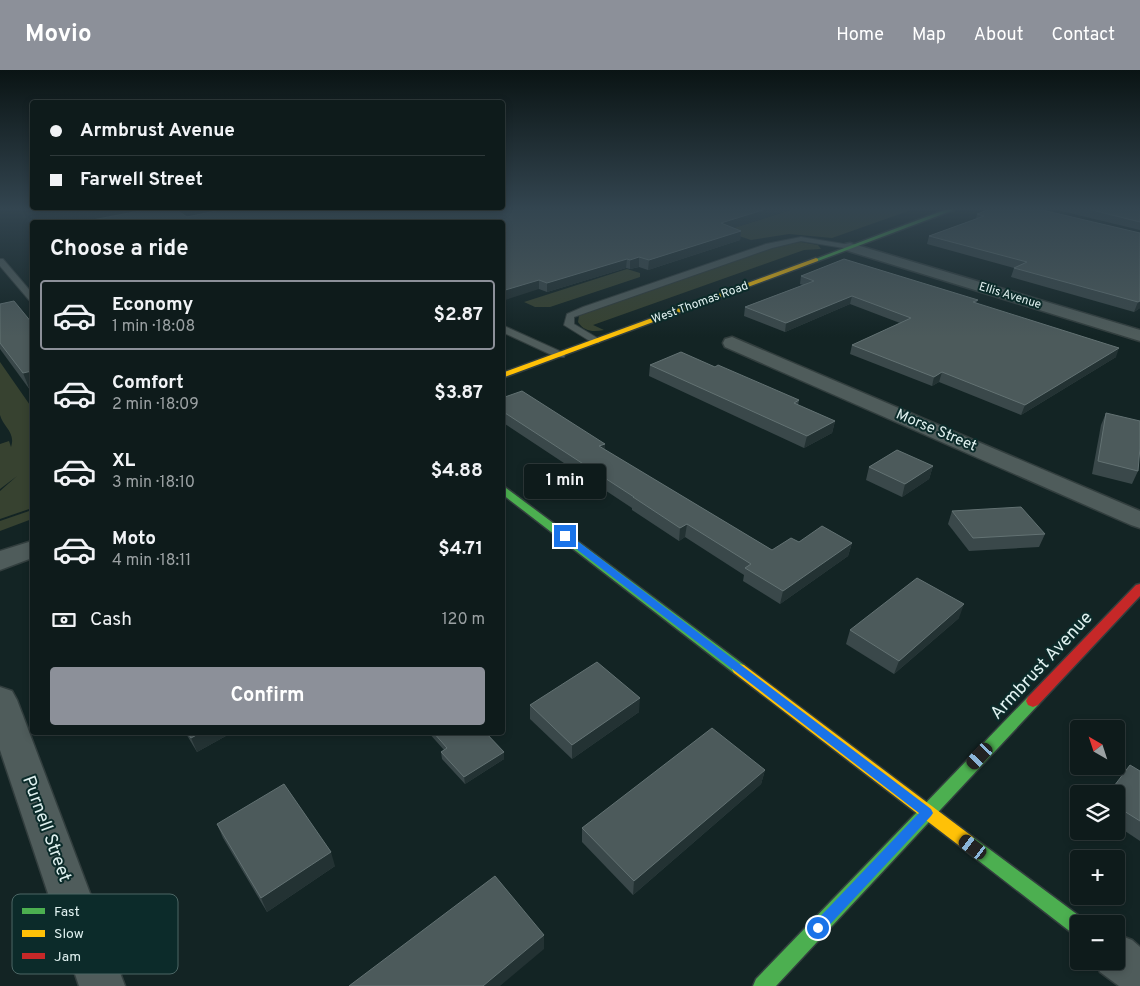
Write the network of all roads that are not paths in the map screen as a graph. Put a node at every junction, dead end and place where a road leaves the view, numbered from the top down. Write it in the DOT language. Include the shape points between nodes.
graph roads {
  1 [pos="751,252"];
  2 [pos="837,252"];
  3 [pos="865,252"];
  4 [pos="0,261"];
  5 [pos="30,296"];
  6 [pos="505,329"];
  7 [pos="1140,336"];
  8 [pos="596,341"];
  9 [pos="732,343"];
  10 [pos="560,354"];
  11 [pos="505,375"];
  12 [pos="505,490"];
  13 [pos="1140,520"];
  14 [pos="30,550"];
  15 [pos="0,561"];
  16 [pos="1140,588"];
  17 [pos="0,700"];
  18 [pos="927,813"];
  19 [pos="69,894"];
  20 [pos="1070,920"];
  21 [pos="1125,963"];
  22 [pos="98,974"];
  23 [pos="1140,974"];
  24 [pos="102,986"];
  25 [pos="763,986"];
  1 -- 8 [label="lane" via="570,316 569,325"];
  2 -- 8 [label="street, West Thomas Road"];
  3 -- 7 [label="street, Ellis Avenue"];
  4 -- 5 [label="lane"];
  6 -- 10 [label="lane"];
  8 -- 10 [label="street, West Thomas Road"];
  9 -- 13 [label="street, Morse Street"];
  10 -- 11 [label="street, West Thomas Road"];
  12 -- 18 [label="street"];
  14 -- 15 [label="street"];
  16 -- 18 [label="street, Armbrust Avenue"];
  17 -- 19 [label="street, Purnell Street"];
  18 -- 20 [label="street"];
  18 -- 25 [label="street, Armbrust Avenue"];
  21 -- 23 [label="street"];
  22 -- 24 [label="street, Purnell Street"];
}
